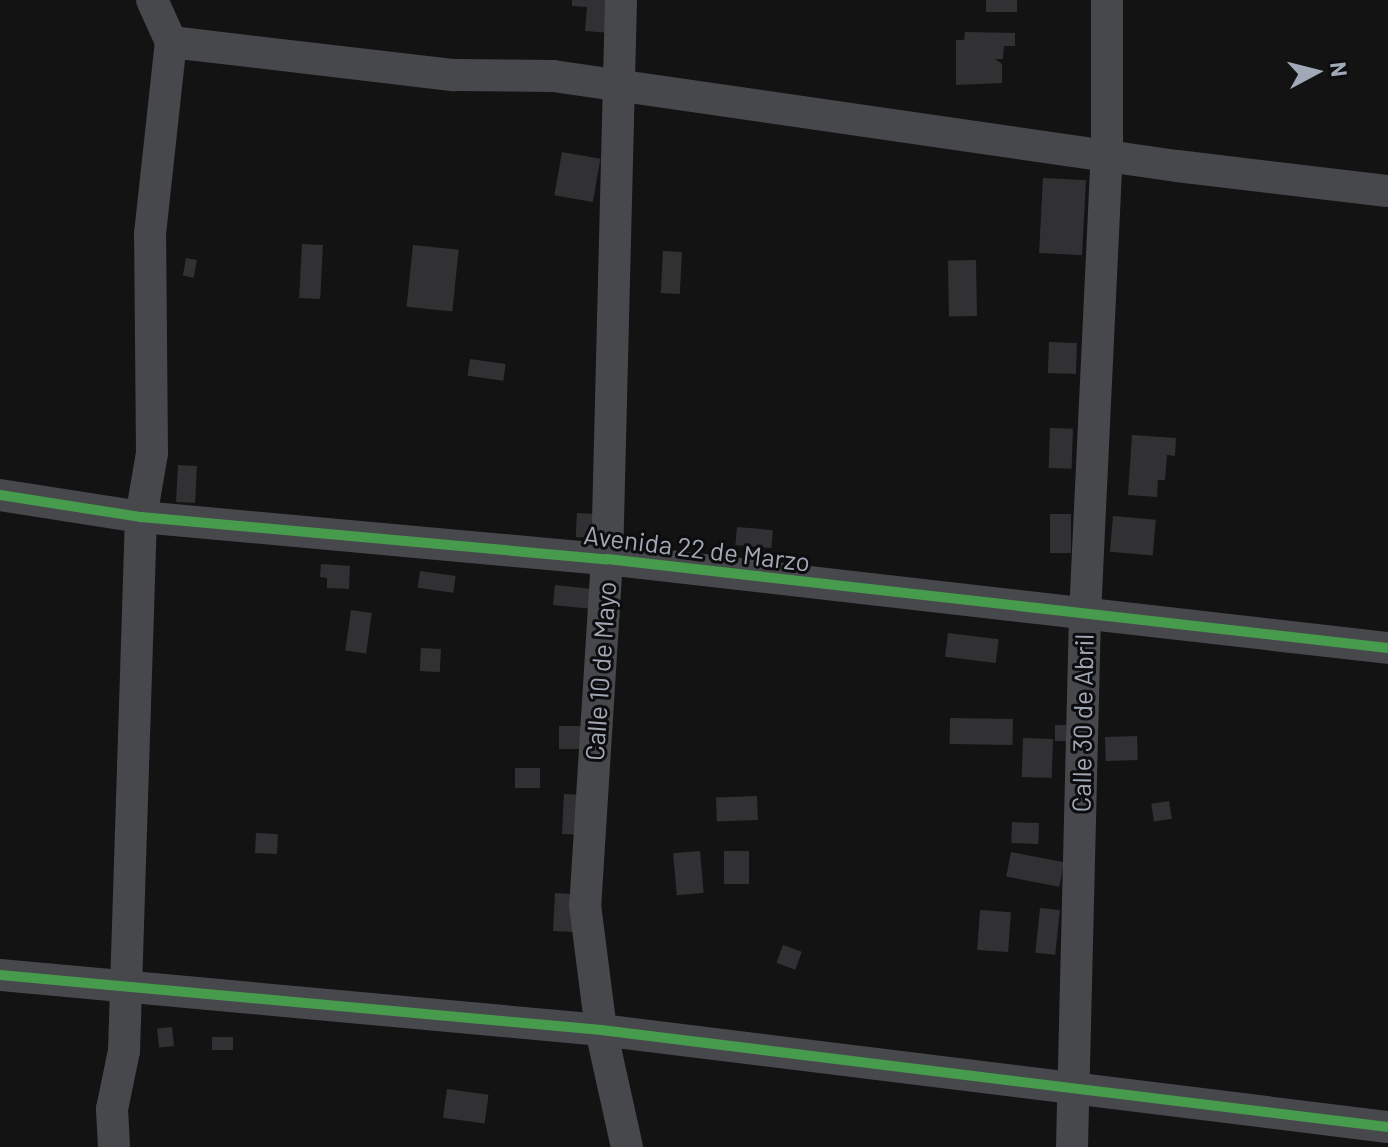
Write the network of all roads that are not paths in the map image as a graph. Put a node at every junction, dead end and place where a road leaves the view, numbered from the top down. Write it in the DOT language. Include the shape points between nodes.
graph roads {
  1 [pos="152,0"];
  2 [pos="621,0"];
  3 [pos="1107,0"];
  4 [pos="171,42"];
  5 [pos="621,87"];
  6 [pos="1107,156"];
  7 [pos="1388,191"];
  8 [pos="0,495"];
  9 [pos="141,517"];
  10 [pos="607,559"];
  11 [pos="1085,615"];
  12 [pos="1388,648"];
  13 [pos="0,975"];
  14 [pos="127,990"];
  15 [pos="601,1030"];
  16 [pos="1074,1090"];
  17 [pos="1388,1127"];
  18 [pos="114,1147"];
  19 [pos="627,1147"];
  20 [pos="1072,1147"];
  1 -- 4 [label="street"];
  2 -- 5 [label="street, Calle 10 de Mayo"];
  3 -- 6 [label="street, Calle 30 de Abril"];
  4 -- 5 [label="street" via="454,75 553,76"];
  4 -- 9 [label="street" via="150,234 152,453"];
  5 -- 6 [label="street"];
  5 -- 10 [label="street, Calle 10 de Mayo"];
  6 -- 7 [label="street"];
  6 -- 11 [label="street, Calle 30 de Abril"];
  8 -- 9 [label="street, Avenida 22 de Marzo"];
  9 -- 10 [label="street, Avenida 22 de Marzo"];
  9 -- 14 [label="street"];
  10 -- 11 [label="street, Avenida 22 de Marzo"];
  10 -- 15 [label="street, Calle 10 de Mayo" via="585,905"];
  11 -- 12 [label="street, Avenida 22 de Marzo"];
  11 -- 16 [label="street, Calle 30 de Abril"];
  13 -- 14 [label="street"];
  14 -- 15 [label="street"];
  14 -- 18 [label="street" via="124,1051 112,1109"];
  15 -- 16 [label="street"];
  15 -- 19 [label="street, Calle 10 de Mayo"];
  16 -- 17 [label="street"];
  16 -- 20 [label="street, Calle 30 de Abril"];
}
